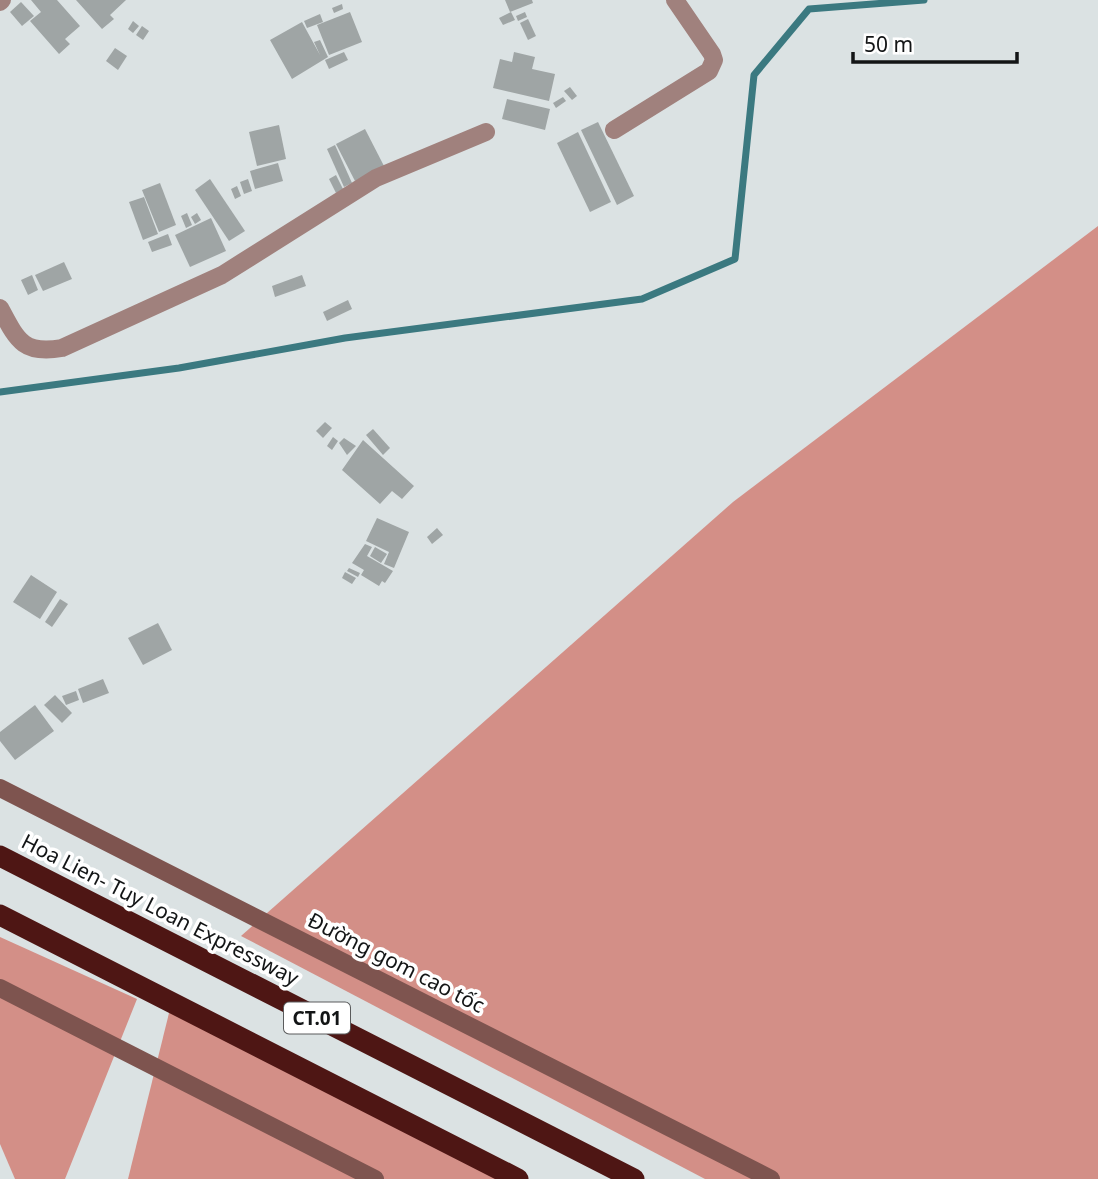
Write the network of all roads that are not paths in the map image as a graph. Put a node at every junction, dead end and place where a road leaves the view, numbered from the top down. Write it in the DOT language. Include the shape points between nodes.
graph roads {
  1 [pos="675,0"];
  2 [pos="614,130"];
  3 [pos="486,132"];
  4 [pos="0,308"];
  5 [pos="0,788"];
  6 [pos="0,856"];
  7 [pos="0,915"];
  8 [pos="0,989"];
  9 [pos="375,1179"];
  10 [pos="518,1179"];
  11 [pos="634,1179"];
  12 [pos="771,1179"];
  1 -- 2 [label="street" via="712,54 713,66"];
  3 -- 4 [label="street" via="376,178 222,275 62,348 27,348 14,335"];
  5 -- 12 [label="main road, Đường gom cao tốc"];
  6 -- 11 [label="highway, Hoa Lien- Tuy Loan Expressway / CT.01"];
  7 -- 10 [label="highway, CT.01"];
  8 -- 9 [label="main road"];
}
